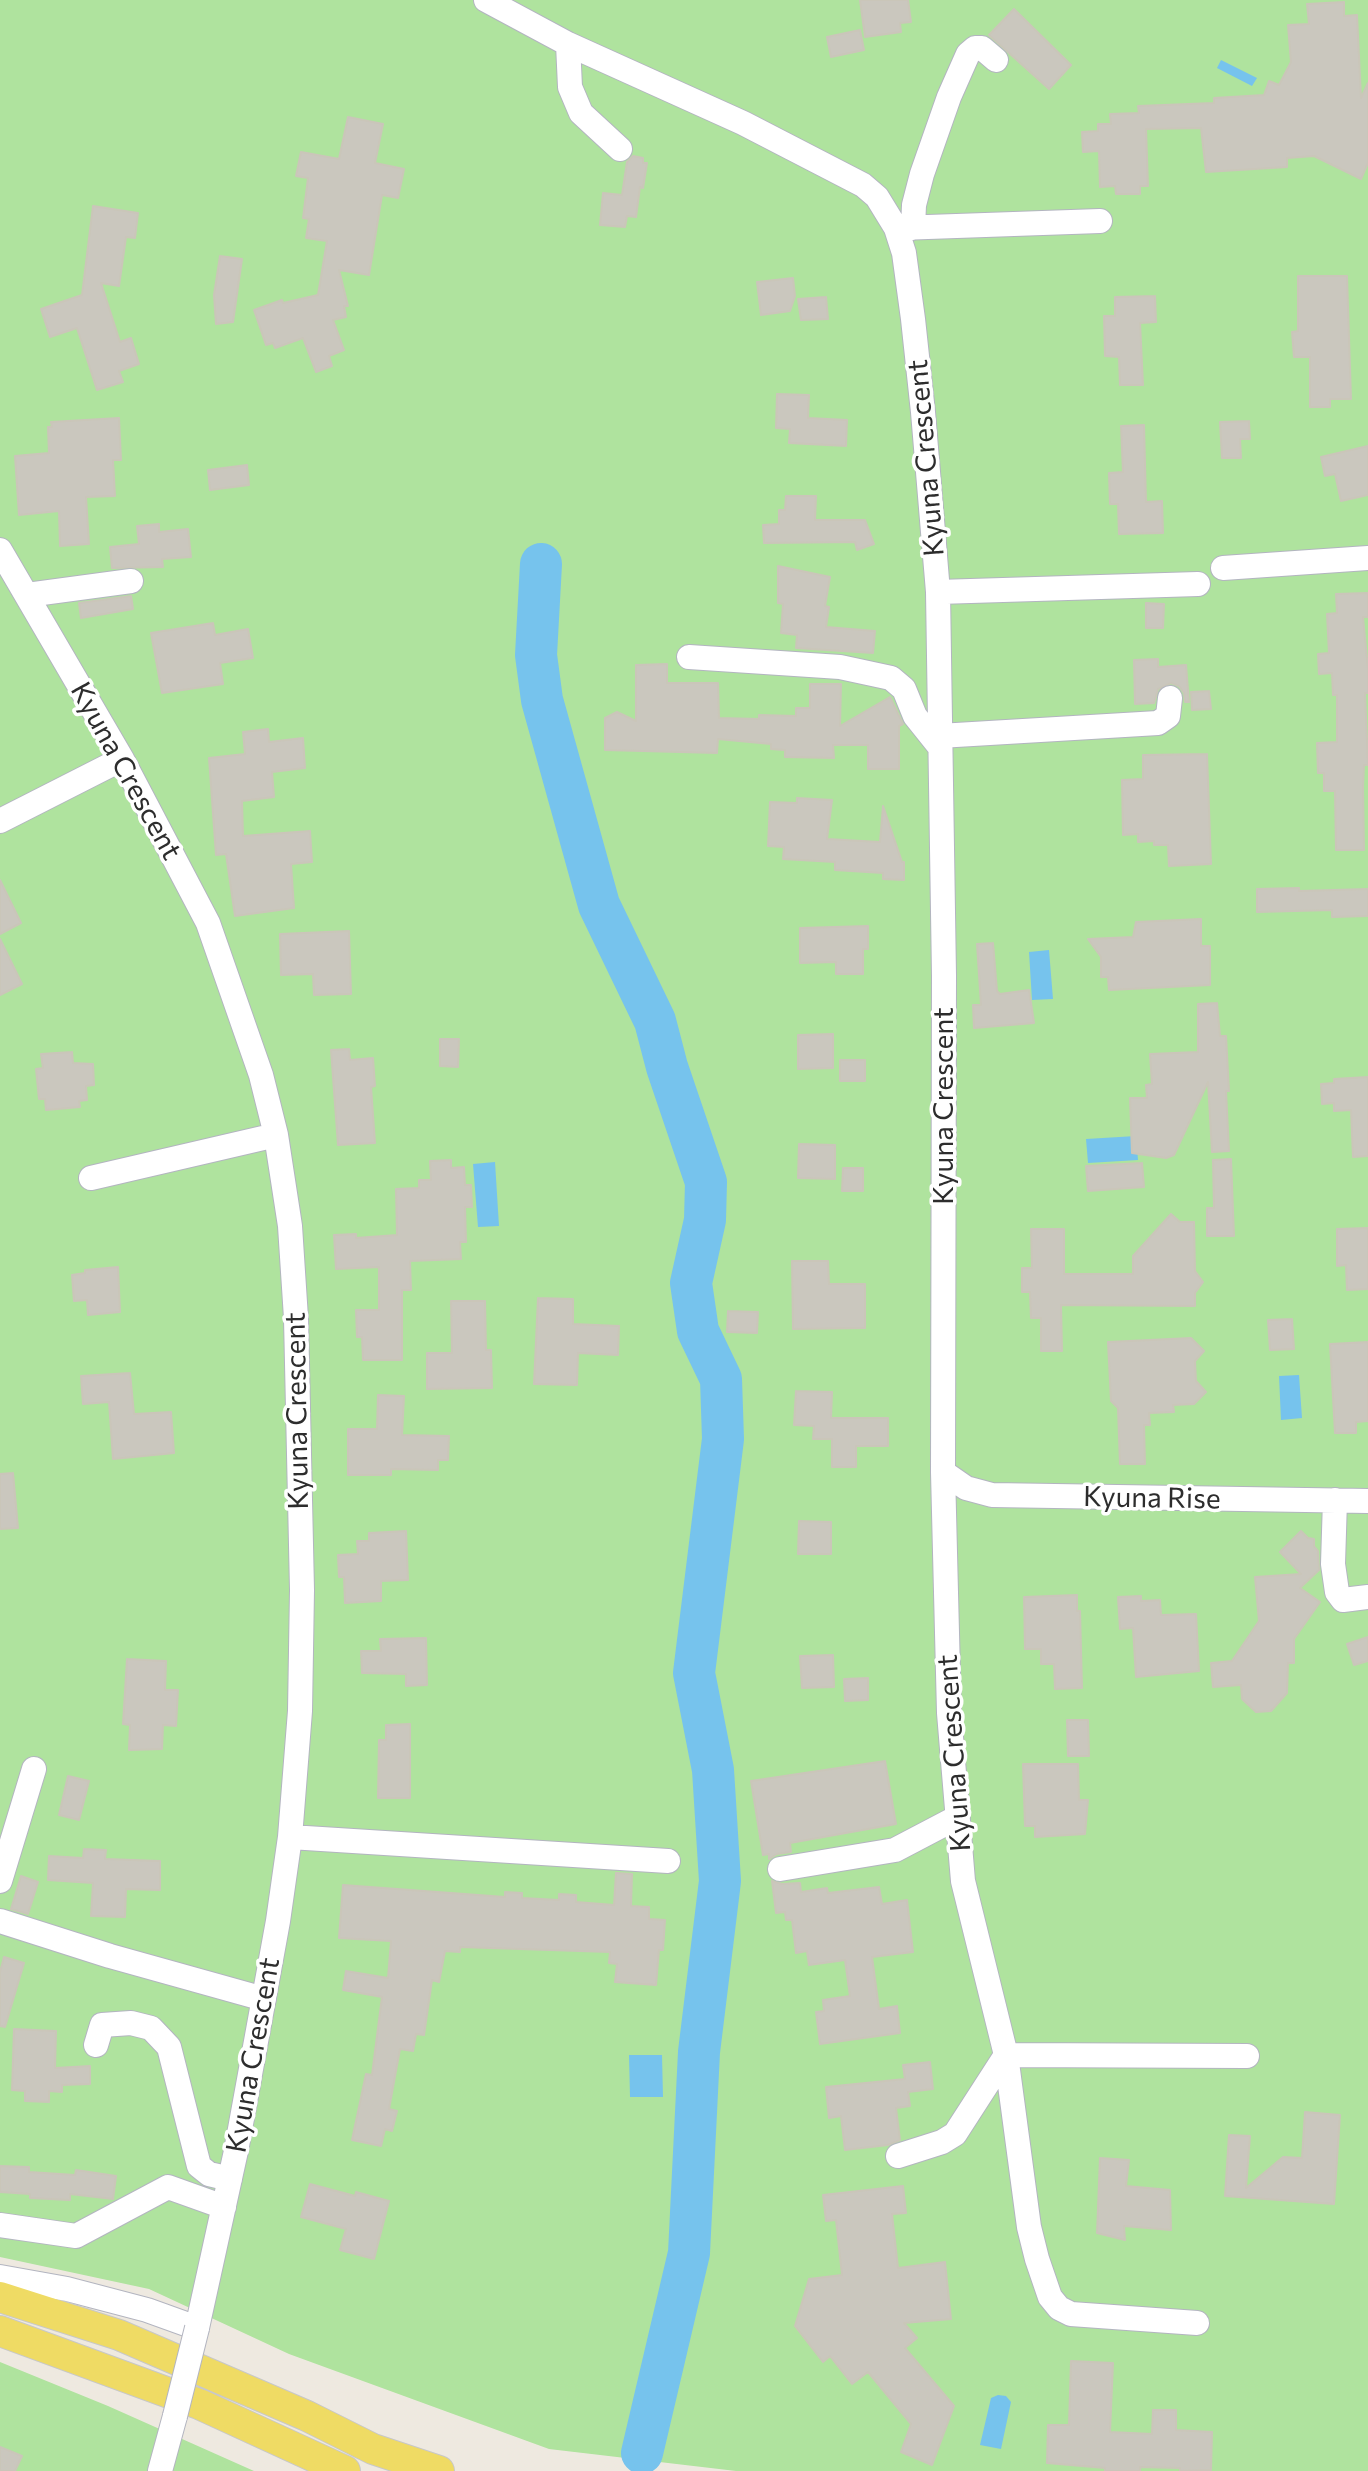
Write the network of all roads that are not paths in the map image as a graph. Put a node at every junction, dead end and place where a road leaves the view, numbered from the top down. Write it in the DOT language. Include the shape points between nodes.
graph roads {
  1 [pos="495,2"];
  2 [pos="568,44"];
  3 [pos="996,60"];
  4 [pos="620,149"];
  5 [pos="1100,221"];
  6 [pos="905,228"];
  7 [pos="0,550"];
  8 [pos="1368,558"];
  9 [pos="1223,568"];
  10 [pos="131,581"];
  11 [pos="1198,584"];
  12 [pos="938,592"];
  13 [pos="27,595"];
  14 [pos="689,657"];
  15 [pos="1170,698"];
  16 [pos="939,741"];
  17 [pos="122,759"];
  18 [pos="0,821"];
  19 [pos="276,1135"];
  20 [pos="91,1178"];
  21 [pos="943,1472"];
  22 [pos="1335,1500"];
  23 [pos="1368,1501"];
  24 [pos="1368,1597"];
  25 [pos="34,1769"];
  26 [pos="956,1818"];
  27 [pos="290,1837"];
  28 [pos="668,1861"];
  29 [pos="780,1869"];
  30 [pos="0,1881"];
  31 [pos="0,1921"];
  32 [pos="264,1999"];
  33 [pos="96,2045"];
  34 [pos="1006,2055"];
  35 [pos="1247,2056"];
  36 [pos="898,2156"];
  37 [pos="230,2179"];
  38 [pos="224,2207"];
  39 [pos="0,2225"];
  40 [pos="0,2277"];
  41 [pos="0,2297"];
  42 [pos="1197,2323"];
  43 [pos="197,2328"];
  44 [pos="0,2331"];
  45 [pos="160,2471"];
  46 [pos="345,2471"];
  47 [pos="439,2471"];
  1 -- 2 [label="street, Kyuna Crescent"];
  2 -- 4 [label="street" via="570,87 581,113"];
  2 -- 6 [label="street, Kyuna Crescent" via="743,123 863,185"];
  3 -- 6 [label="street" via="982,48 968,54"];
  5 -- 6 [label="street"];
  6 -- 12 [label="street, Kyuna Crescent"];
  7 -- 13 [label="street, Kyuna Crescent"];
  8 -- 9 [label="street"];
  10 -- 13 [label="street"];
  11 -- 12 [label="street"];
  12 -- 16 [label="street, Kyuna Crescent"];
  13 -- 17 [label="street, Kyuna Crescent"];
  14 -- 16 [label="street" via="840,667 891,678"];
  15 -- 16 [label="street" via="1168,716 1158,723"];
  16 -- 21 [label="street, Kyuna Crescent"];
  17 -- 18 [label="street"];
  17 -- 19 [label="street, Kyuna Crescent" via="208,923 261,1075"];
  19 -- 20 [label="street"];
  19 -- 27 [label="street, Kyuna Crescent" via="290,1226 296,1318 302,1590"];
  21 -- 22 [label="street, Kyuna Rise" via="966,1488 992,1495"];
  21 -- 26 [label="street, Kyuna Crescent"];
  22 -- 23 [label="street, Kyuna Rise"];
  22 -- 24 [label="street" via="1337,1592 1343,1600"];
  25 -- 30 [label="street"];
  26 -- 29 [label="street" via="895,1850"];
  26 -- 34 [label="street, Kyuna Crescent" via="963,1881"];
  27 -- 28 [label="street"];
  27 -- 32 [label="street, Kyuna Crescent"];
  31 -- 32 [label="street"];
  32 -- 37 [label="street, Kyuna Crescent"];
  33 -- 37 [label="street" via="102,2025 151,2028 169,2047 199,2166"];
  34 -- 35 [label="street"];
  34 -- 36 [label="street" via="955,2134"];
  34 -- 42 [label="street, Kyuna Crescent" via="1025,2204 1050,2297 1071,2314"];
  37 -- 38 [label="street, Kyuna Crescent"];
  38 -- 39 [label="street" via="168,2187 76,2236"];
  38 -- 43 [label="street, Kyuna Crescent"];
  40 -- 43 [label="street" via="67,2289"];
  41 -- 47 [label="main road" via="119,2335 373,2449"];
  43 -- 45 [label="street, Kyuna Crescent, bridge"];
  44 -- 46 [label="main road" via="199,2404"];
}
